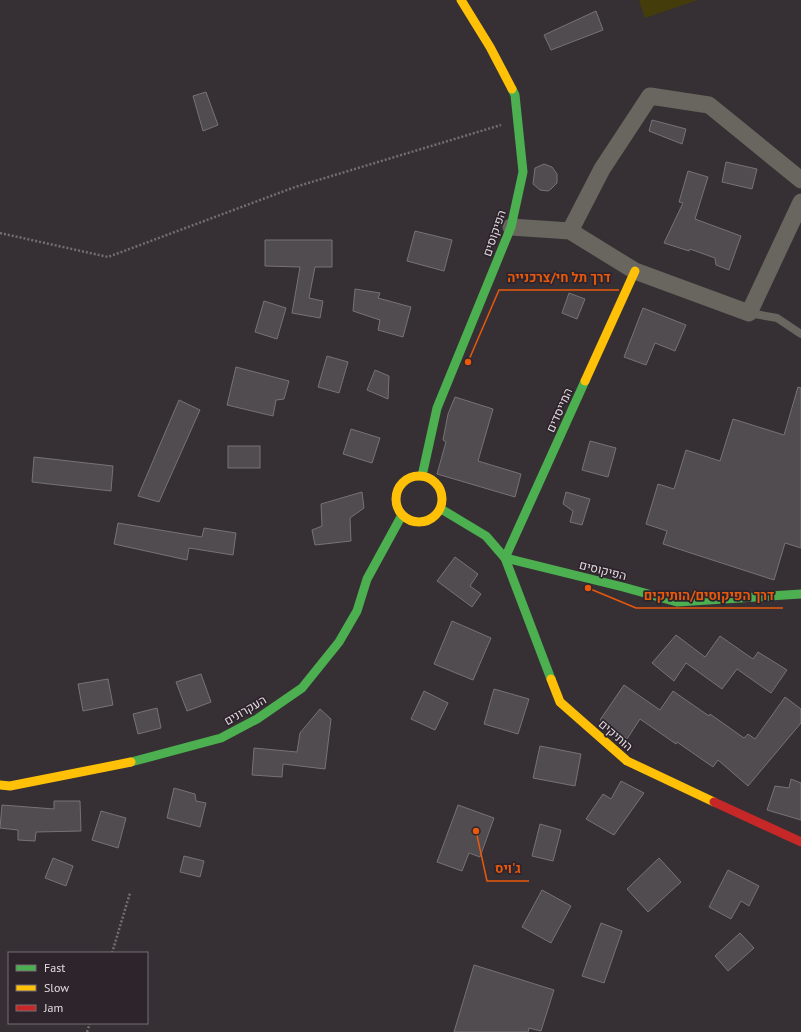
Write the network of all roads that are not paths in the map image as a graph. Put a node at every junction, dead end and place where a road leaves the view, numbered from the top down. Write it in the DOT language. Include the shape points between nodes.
graph roads {
  1 [pos="461,0"];
  2 [pos="801,180"];
  3 [pos="801,202"];
  4 [pos="511,227"];
  5 [pos="570,231"];
  6 [pos="635,271"];
  7 [pos="749,313"];
  8 [pos="801,334"];
  9 [pos="422,476"];
  10 [pos="441,509"];
  11 [pos="402,515"];
  12 [pos="505,558"];
  13 [pos="801,594"];
  14 [pos="0,785"];
  15 [pos="801,842"];
  1 -- 4 [label="street, הפיקוסים" via="490,47 514,95 523,172"];
  2 -- 5 [label="street" via="709,106 650,96 602,169"];
  3 -- 7 [label="street"];
  4 -- 5 [label="street"];
  4 -- 9 [label="street, הפיקוסים" via="437,408"];
  5 -- 6 [label="street"];
  6 -- 7 [label="street"];
  6 -- 12 [label="street, המייסדים"];
  7 -- 8 [label="lane" via="776,318"];
  9 -- 10 [label="street" via="433,479 441,490"];
  9 -- 11 [label="street" via="408,478 399,486 396,504"];
  10 -- 11 [label="street" via="429,521 421,523 409,521"];
  10 -- 12 [label="street" via="486,536"];
  11 -- 14 [label="street, העקרונים" via="367,579 357,611 339,642 302,688 257,719 221,738 124,764 10,786"];
  12 -- 13 [label="street, הפיקוסים" via="677,602"];
  12 -- 15 [label="street, הותיקים" via="560,702 627,761"];
}
